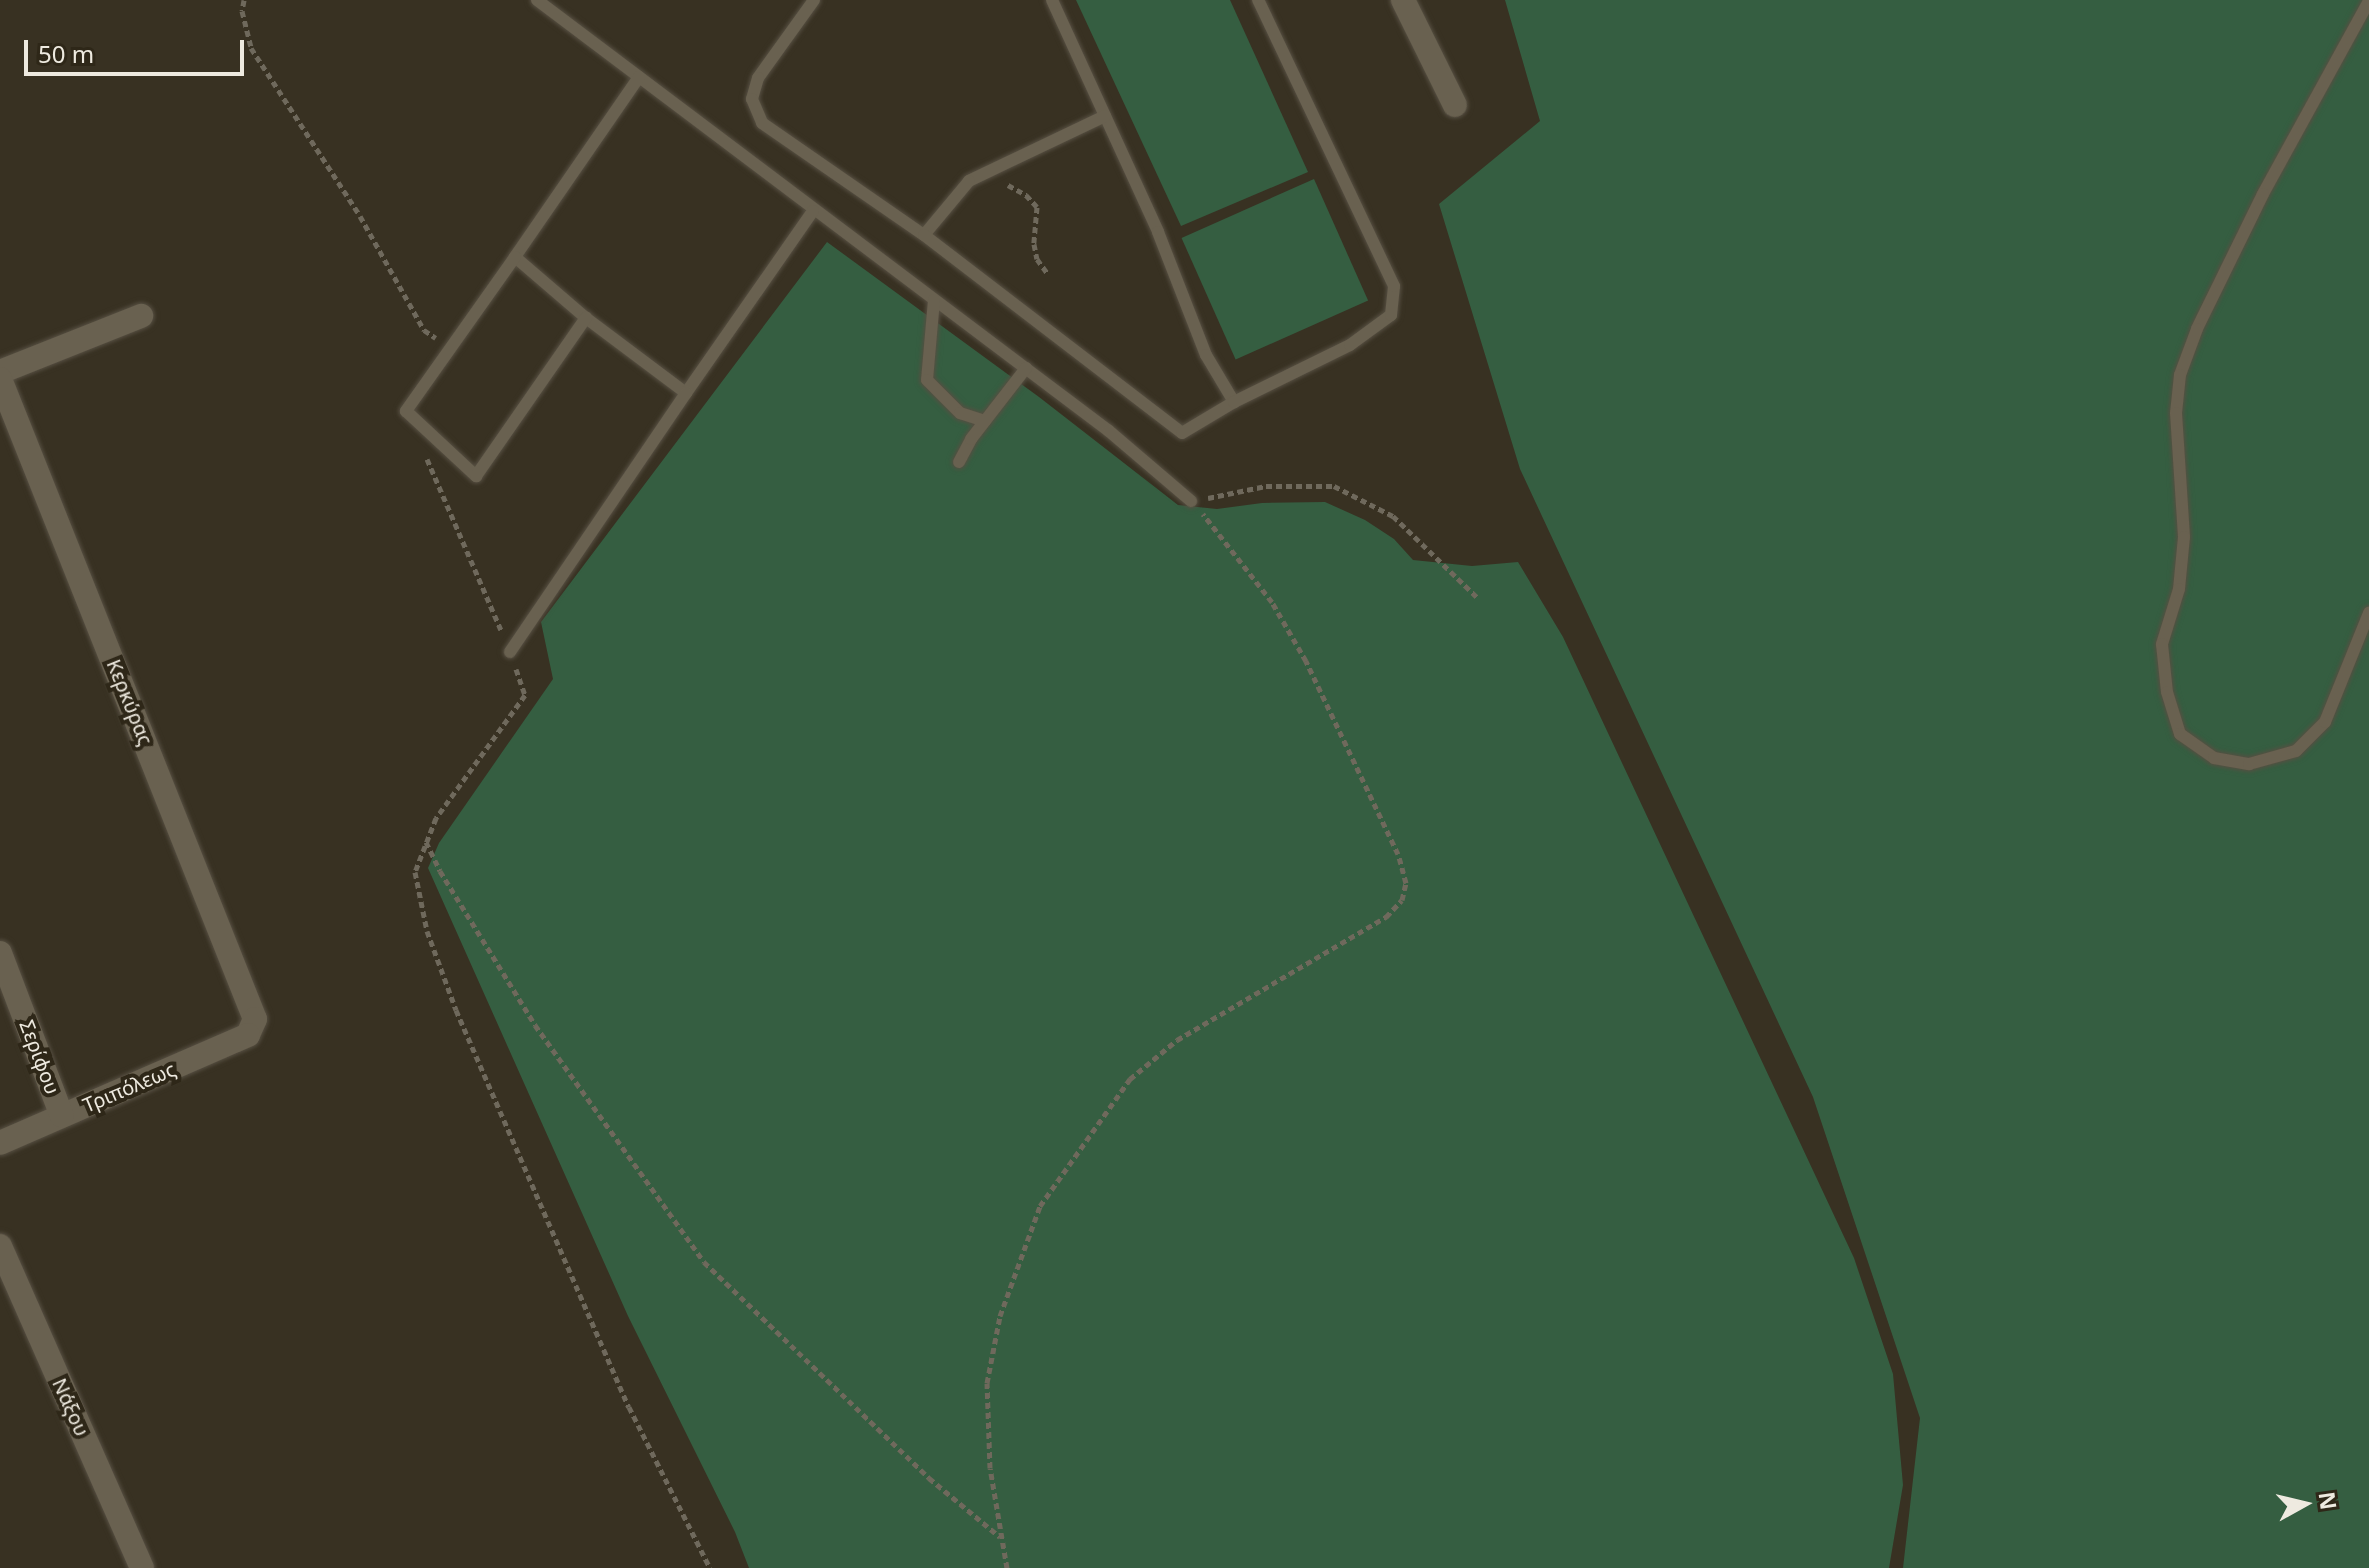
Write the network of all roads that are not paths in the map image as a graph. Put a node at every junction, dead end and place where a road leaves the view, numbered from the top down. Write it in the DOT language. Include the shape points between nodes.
graph roads {
  1 [pos="537,0"];
  2 [pos="814,0"];
  3 [pos="1052,0"];
  4 [pos="1258,0"];
  5 [pos="1403,0"];
  6 [pos="2369,1"];
  7 [pos="639,77"];
  8 [pos="1455,105"];
  9 [pos="1105,116"];
  10 [pos="813,211"];
  11 [pos="924,235"];
  12 [pos="515,257"];
  13 [pos="934,300"];
  14 [pos="141,316"];
  15 [pos="586,318"];
  16 [pos="1026,368"];
  17 [pos="0,372"];
  18 [pos="0,379"];
  19 [pos="686,393"];
  20 [pos="1234,402"];
  21 [pos="985,421"];
  22 [pos="959,462"];
  23 [pos="1191,501"];
  24 [pos="2369,613"];
  25 [pos="510,652"];
  26 [pos="0,953"];
  27 [pos="254,1026"];
  28 [pos="62,1116"];
  29 [pos="0,1143"];
  30 [pos="0,1246"];
  31 [pos="142,1568"];
  1 -- 7 [label="lane"];
  2 -- 11 [label="lane" via="758,78 752,99 762,123"];
  3 -- 9 [label="lane"];
  4 -- 20 [label="lane" via="1394,286 1391,315 1350,345"];
  5 -- 8 [label="street"];
  6 -- 24 [label="lane" via="2256,208 2180,375 2176,413 2184,537 2179,589 2162,644 2167,692 2180,734 2214,758 2249,764 2296,751 2325,722"];
  7 -- 10 [label="lane"];
  7 -- 12 [label="lane"];
  9 -- 11 [label="lane" via="969,181"];
  9 -- 20 [label="lane" via="1206,355"];
  10 -- 13 [label="lane"];
  10 -- 19 [label="lane"];
  11 -- 20 [label="lane" via="1182,433"];
  12 -- 15 [label="lane"];
  12 -- 15 [label="lane" via="406,411 476,476"];
  13 -- 16 [label="lane"];
  13 -- 21 [label="lane" via="927,380 960,413"];
  14 -- 17 [label="street"];
  15 -- 19 [label="lane"];
  16 -- 21 [label="lane"];
  16 -- 23 [label="lane"];
  18 -- 27 [label="street, Κερκύρας" via="254,1014"];
  19 -- 25 [label="lane"];
  21 -- 22 [label="lane"];
  26 -- 28 [label="street, Σερίφου"];
  27 -- 28 [label="street, Τριπόλεως" via="248,1035"];
  28 -- 29 [label="street, Τριπόλεως"];
  30 -- 31 [label="street, Νάξου"];
}
